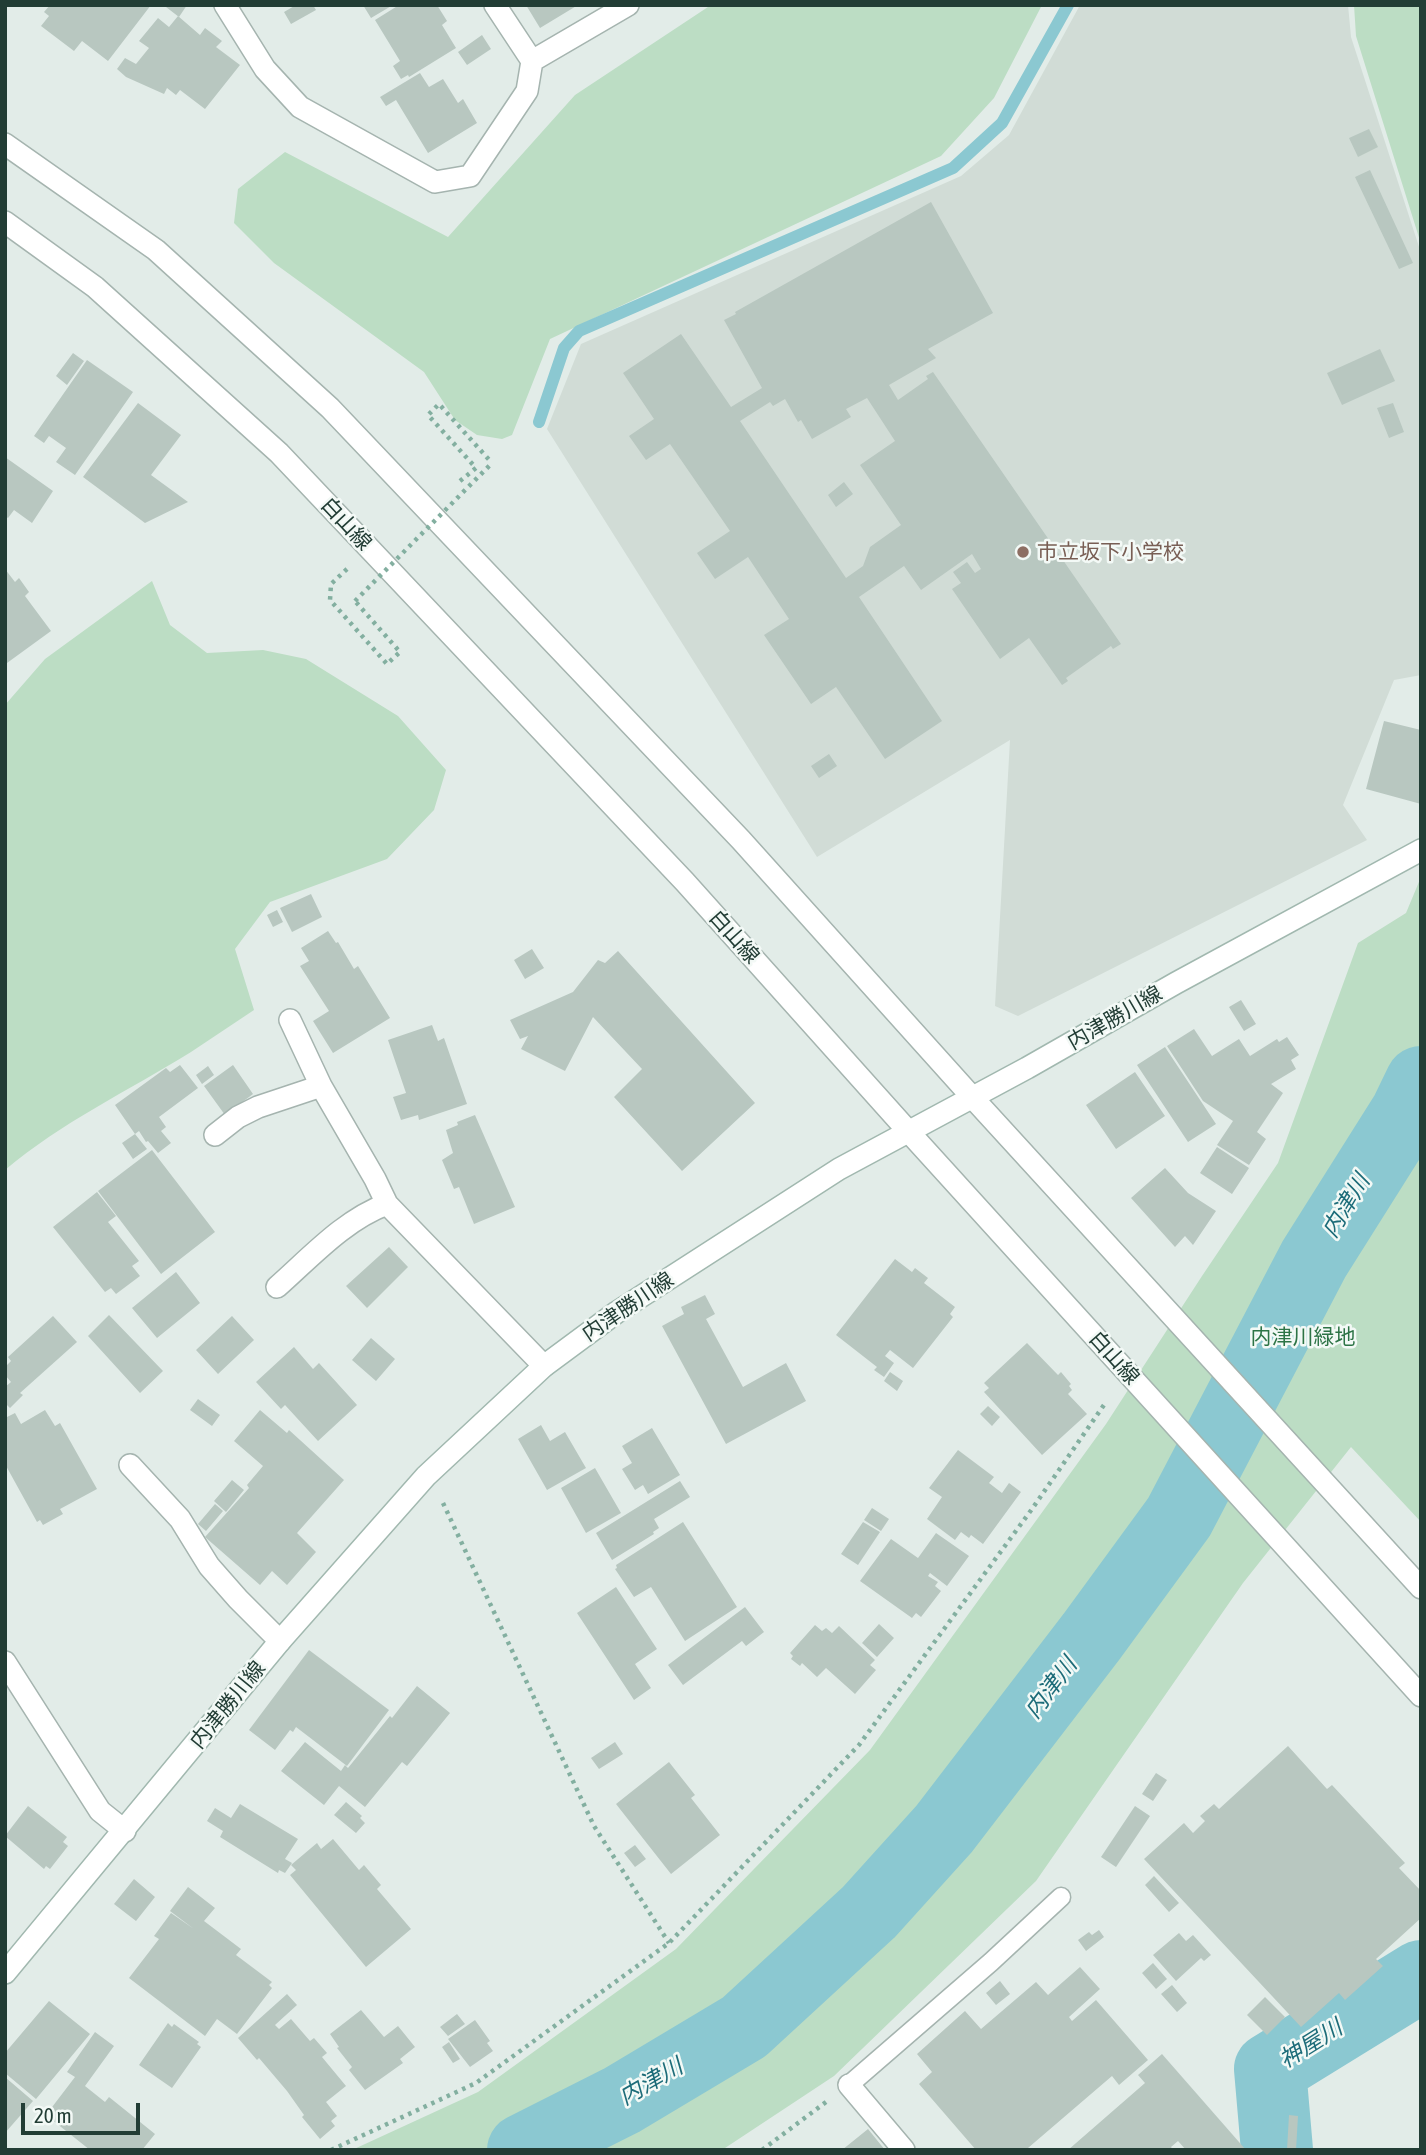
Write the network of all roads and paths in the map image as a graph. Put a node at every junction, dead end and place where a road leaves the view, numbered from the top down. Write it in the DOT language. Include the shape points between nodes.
graph roads {
  1 [pos="225,5"];
  2 [pos="495,5"];
  3 [pos="628,5"];
  4 [pos="532,61"];
  5 [pos="5,144"];
  6 [pos="5,222"];
  7 [pos="460,481"];
  8 [pos="347,569"];
  9 [pos="1421,850"];
  10 [pos="290,1020"];
  11 [pos="321,1086"];
  12 [pos="972,1097"];
  13 [pos="908,1131"];
  14 [pos="215,1135"];
  15 [pos="387,1204"];
  16 [pos="277,1287"];
  17 [pos="544,1366"];
  18 [pos="1106,1402"];
  19 [pos="130,1465"];
  20 [pos="426,1476"];
  21 [pos="1421,1588"];
  22 [pos="280,1641"];
  23 [pos="5,1662"];
  24 [pos="1421,1696"];
  25 [pos="125,1831"];
  26 [pos="1061,1897"];
  27 [pos="669,1943"];
  28 [pos="5,1973"];
  29 [pos="849,2085"];
  30 [pos="331,2150"];
  31 [pos="762,2150"];
  32 [pos="904,2150"];
  1 -- 4 [label="street" via="265,69 300,107 435,181 470,176 527,91"];
  2 -- 4 [label="street"];
  3 -- 4 [label="street"];
  5 -- 12 [label="street" via="156,250 330,408 741,840"];
  6 -- 13 [label="street, 白山線" via="95,287 279,453 685,882"];
  7 -- 8 [label="path, bridge" via="476,468 428,415 439,404 492,463 355,601 400,652 387,664 330,600 331,584"];
  9 -- 12 [label="street, 内津勝川線"];
  10 -- 11 [label="street"];
  11 -- 14 [label="street" via="258,1107"];
  11 -- 15 [label="street"];
  12 -- 13 [label="street, 内津勝川線"];
  12 -- 21 [label="street"];
  13 -- 17 [label="street, 内津勝川線" via="839,1169 617,1312"];
  13 -- 24 [label="street, 白山線"];
  15 -- 16 [label="street" via="351,1222"];
  15 -- 17 [label="street"];
  17 -- 20 [label="street, 内津勝川線"];
  18 -- 27 [label="path" via="859,1745"];
  19 -- 22 [label="street" via="180,1519 216,1574"];
  20 -- 22 [label="street, 内津勝川線"];
  20 -- 27 [label="path" via="443,1503 594,1826"];
  22 -- 25 [label="street, 内津勝川線"];
  23 -- 25 [label="street" via="100,1811"];
  25 -- 28 [label="street, 内津勝川線"];
  26 -- 29 [label="lane"];
  27 -- 30 [label="path" via="476,2083"];
  29 -- 31 [label="path"];
  29 -- 32 [label="street"];
}
